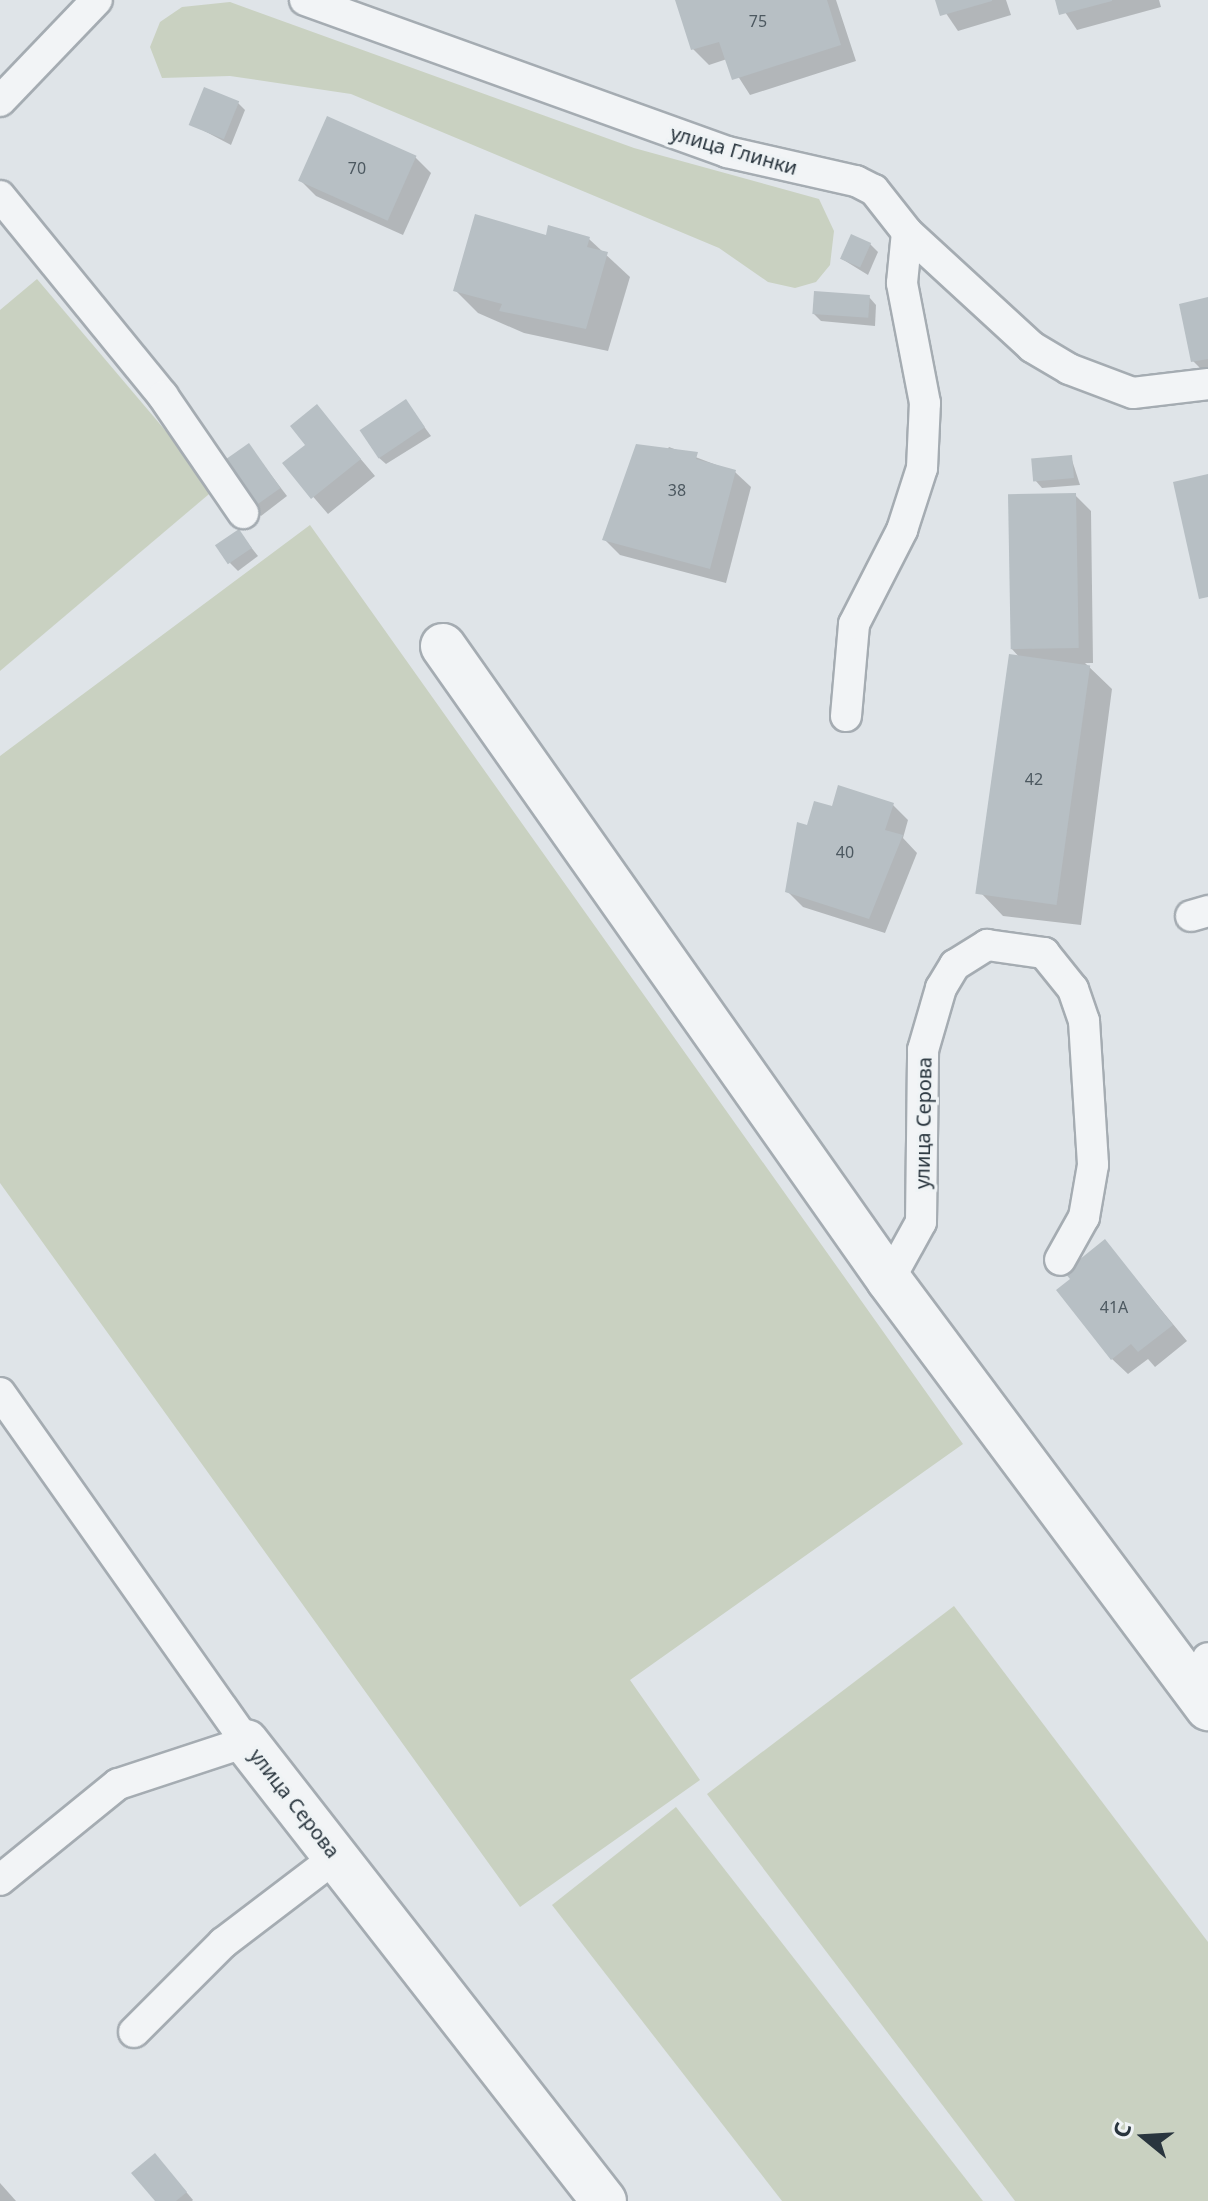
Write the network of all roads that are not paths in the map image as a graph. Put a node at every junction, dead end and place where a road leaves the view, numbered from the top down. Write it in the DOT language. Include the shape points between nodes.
graph roads {
  1 [pos="97,0"];
  2 [pos="305,0"];
  3 [pos="0,101"];
  4 [pos="0,196"];
  5 [pos="907,232"];
  6 [pos="1208,384"];
  7 [pos="243,513"];
  8 [pos="443,646"];
  9 [pos="846,716"];
  10 [pos="1060,1260"];
  11 [pos="889,1280"];
  12 [pos="5,1410"];
  13 [pos="1205,1686"];
  14 [pos="246,1742"];
  15 [pos="337,1856"];
  16 [pos="0,1880"];
  17 [pos="134,2032"];
  18 [pos="604,2201"];
  1 -- 3 [label="lane"];
  2 -- 5 [label="lane, улица Глинки" via="727,152 856,181 874,190"];
  4 -- 7 [label="lane" via="163,396"];
  5 -- 6 [label="lane, улица Глинки" via="1032,347 1105,388 1133,393"];
  5 -- 9 [label="lane" via="902,283 925,403 922,468 902,530 854,624"];
  8 -- 11 [label="street"];
  10 -- 11 [label="lane, улица Серова" via="1084,1217 1093,1165 1089,1068 1073,989 1044,953 987,945 955,965 941,988 923,1050 921,1222"];
  11 -- 13 [label="street"];
  12 -- 14 [label="lane, улица Серова"];
  14 -- 15 [label="street, улица Серова"];
  14 -- 16 [label="lane" via="118,1784"];
  15 -- 17 [label="lane" via="223,1943"];
  15 -- 18 [label="street, улица Серова"];
}
